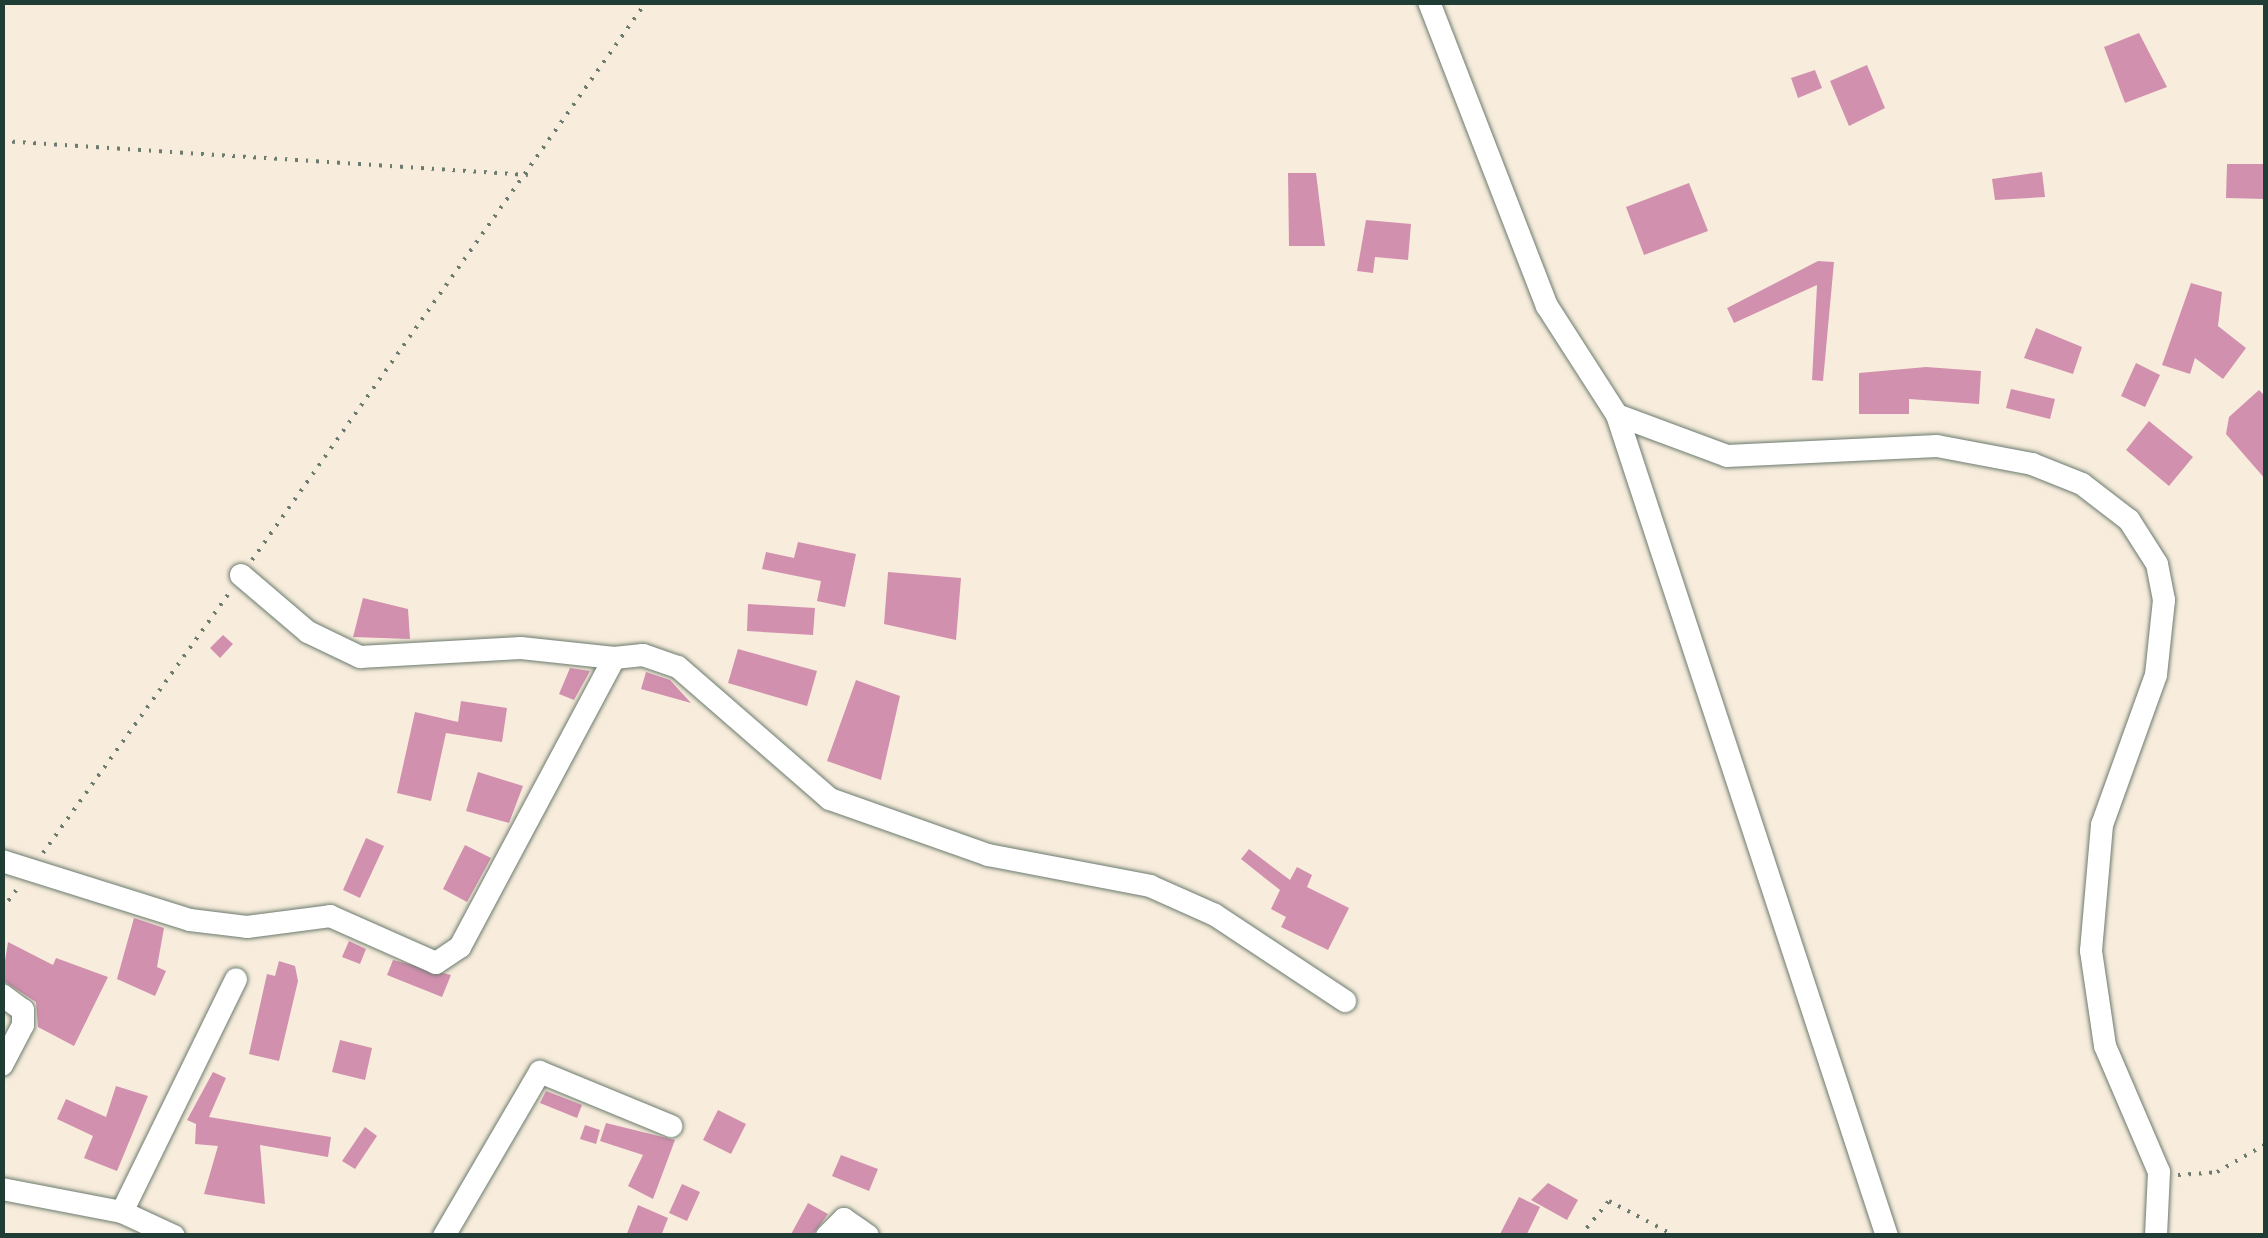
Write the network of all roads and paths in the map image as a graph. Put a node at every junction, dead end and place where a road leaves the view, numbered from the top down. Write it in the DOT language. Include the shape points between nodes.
graph roads {
  1 [pos="646,2"];
  2 [pos="1429,2"];
  3 [pos="2,141"];
  4 [pos="528,174"];
  5 [pos="1617,414"];
  6 [pos="241,576"];
  7 [pos="614,658"];
  8 [pos="2,861"];
  9 [pos="31,870"];
  10 [pos="2,910"];
  11 [pos="236,979"];
  12 [pos="2,995"];
  13 [pos="1344,1001"];
  14 [pos="2,1065"];
  15 [pos="671,1126"];
  16 [pos="2266,1144"];
  17 [pos="2158,1172"];
  18 [pos="2,1189"];
  19 [pos="122,1212"];
  20 [pos="174,1236"];
  21 [pos="444,1236"];
  22 [pos="827,1236"];
  23 [pos="868,1236"];
  24 [pos="1580,1236"];
  25 [pos="1675,1236"];
  26 [pos="1887,1236"];
  27 [pos="2156,1236"];
  1 -- 4 [label="path"];
  2 -- 5 [label="street" via="1547,306"];
  3 -- 4 [label="path"];
  4 -- 6 [label="path"];
  5 -- 17 [label="street" via="1727,456 1980,451 2082,484 2128,520 2157,564 2164,600 2156,675 2102,826 2091,951 2105,1046"];
  5 -- 26 [label="street"];
  6 -- 7 [label="street" via="308,632 360,657 521,648"];
  6 -- 9 [label="path"];
  7 -- 9 [label="street" via="460,946 436,963 330,916 247,927 190,920"];
  7 -- 13 [label="street" via="643,654 678,667 830,799 988,855 1150,886 1215,914"];
  8 -- 9 [label="street"];
  9 -- 10 [label="path"];
  11 -- 19 [label="street"];
  12 -- 14 [label="street" via="23,1010"];
  15 -- 21 [label="street" via="540,1072"];
  16 -- 17 [label="path" via="2217,1172"];
  17 -- 27 [label="street"];
  18 -- 19 [label="street"];
  19 -- 20 [label="street"];
  22 -- 23 [label="street" via="844,1219"];
  24 -- 25 [label="path" via="1609,1201"];
}
